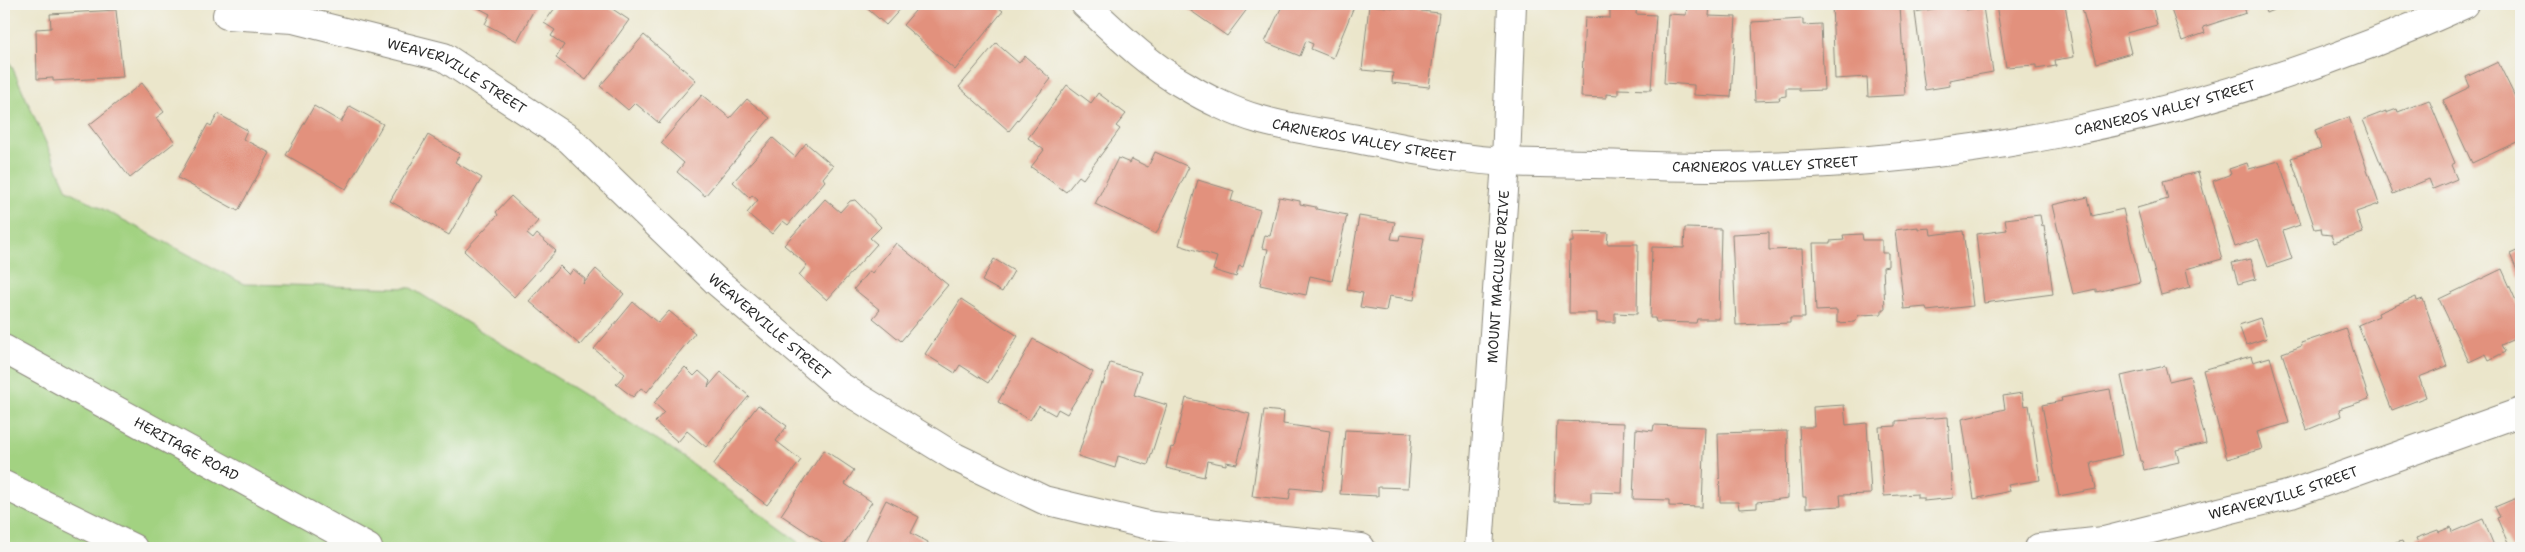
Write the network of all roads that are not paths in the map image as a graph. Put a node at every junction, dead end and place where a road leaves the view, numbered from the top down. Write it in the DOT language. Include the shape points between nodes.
graph roads {
  1 [pos="1085,4"];
  2 [pos="1512,4"];
  3 [pos="2465,4"];
  4 [pos="228,15"];
  5 [pos="1506,162"];
  6 [pos="4,349"];
  7 [pos="2521,412"];
  8 [pos="4,485"];
  9 [pos="133,548"];
  10 [pos="368,548"];
  11 [pos="1361,548"];
  12 [pos="1479,548"];
  13 [pos="2038,548"];
  1 -- 5 [label="street, CARNEROS VALLEY STREET" via="1125,42 1185,86 1257,119 1421,151"];
  2 -- 5 [label="street, MOUNT MACLURE DRIVE"];
  3 -- 5 [label="street, CARNEROS VALLEY STREET" via="2367,45 2236,90 2126,120 1980,148 1769,166 1661,168"];
  4 -- 11 [label="street, WEAVERVILLE STREET" via="293,19 444,57 570,139 715,280 838,385 955,457 1044,500 1152,526"];
  5 -- 12 [label="street, MOUNT MACLURE DRIVE"];
  6 -- 10 [label="street, HERITAGE ROAD"];
  7 -- 13 [label="street, WEAVERVILLE STREET" via="2291,494 2104,541"];
  8 -- 9 [label="street"];
}
